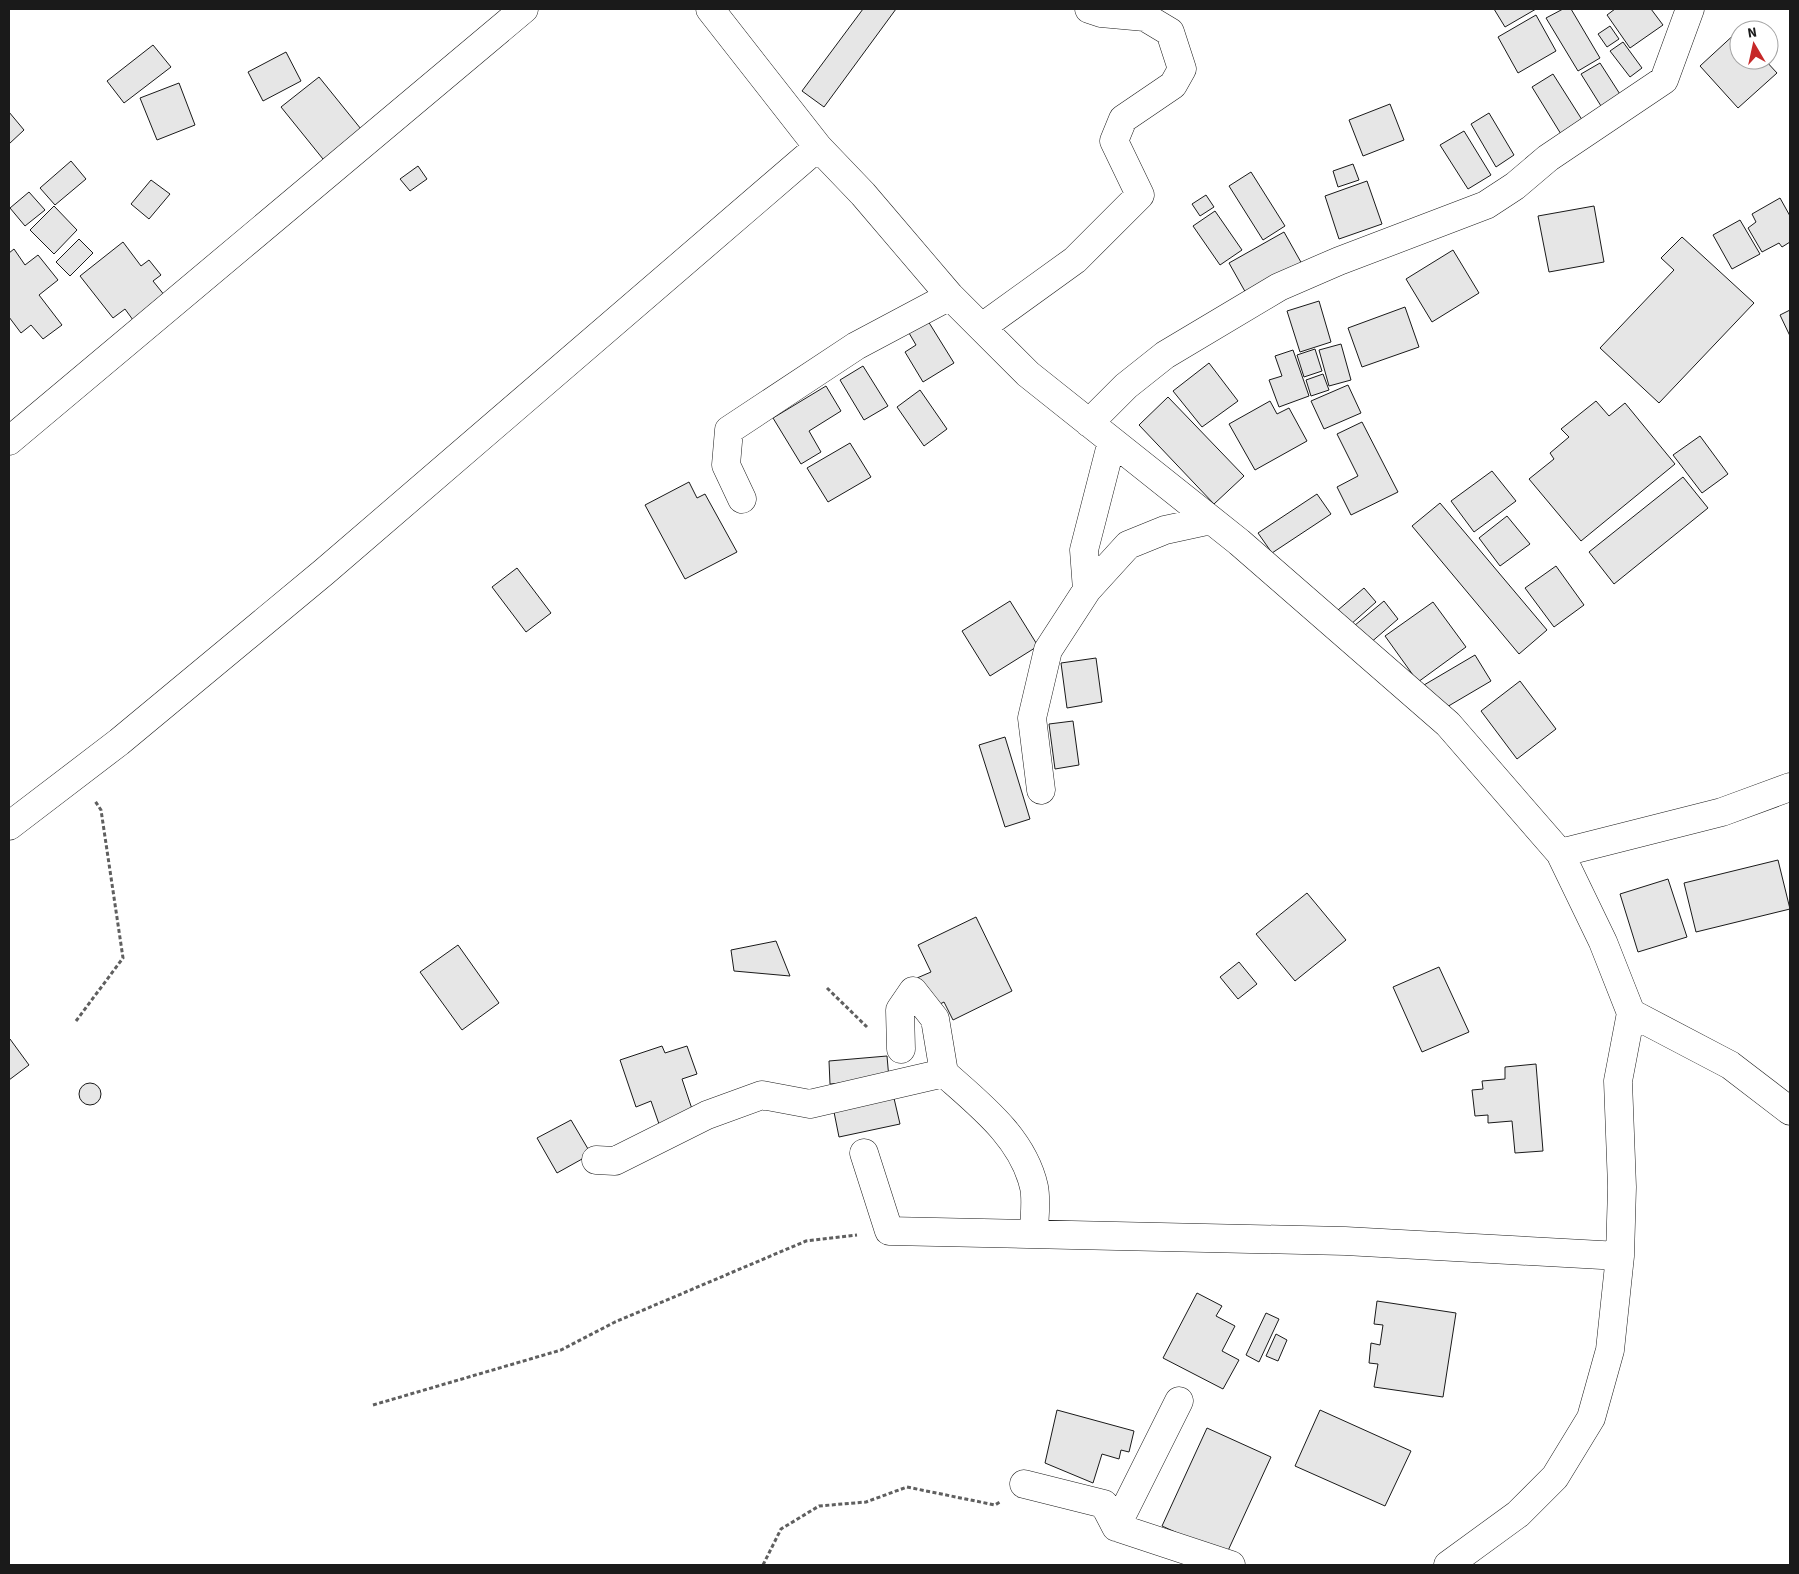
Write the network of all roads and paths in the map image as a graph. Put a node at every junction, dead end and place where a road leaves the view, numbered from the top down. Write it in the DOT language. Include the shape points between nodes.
graph roads {
  1 [pos="524,9"];
  2 [pos="710,9"];
  3 [pos="1089,9"];
  4 [pos="1690,9"];
  5 [pos="818,147"];
  6 [pos="950,296"];
  7 [pos="982,327"];
  8 [pos="1089,423"];
  9 [pos="9,441"];
  10 [pos="1112,441"];
  11 [pos="742,498"];
  12 [pos="1211,520"];
  13 [pos="1087,590"];
  14 [pos="79,773"];
  15 [pos="1790,787"];
  16 [pos="1041,790"];
  17 [pos="9,826"];
  18 [pos="1560,852"];
  19 [pos="1631,1013"];
  20 [pos="76,1021"];
  21 [pos="901,1049"];
  22 [pos="944,1073"];
  23 [pos="1790,1111"];
  24 [pos="864,1153"];
  25 [pos="596,1160"];
  26 [pos="889,1231"];
  27 [pos="1034,1234"];
  28 [pos="1620,1256"];
  29 [pos="1179,1401"];
  30 [pos="373,1405"];
  31 [pos="1024,1484"];
  32 [pos="1116,1527"];
  33 [pos="763,1565"];
  34 [pos="1231,1565"];
  35 [pos="1448,1565"];
  1 -- 9 [label="street"];
  2 -- 5 [label="street"];
  3 -- 7 [label="street" via="1145,17 1170,32 1182,69 1173,85 1123,119 1114,141 1140,195 1075,260"];
  4 -- 8 [label="street" via="1664,80 1548,158 1486,206 1279,287 1165,355 1126,386"];
  5 -- 6 [label="street" via="863,194"];
  5 -- 14 [label="street" via="317,578"];
  6 -- 7 [label="street"];
  6 -- 11 [label="street" via="856,346 729,430 726,466"];
  7 -- 8 [label="street" via="1028,374"];
  8 -- 10 [label="street"];
  10 -- 12 [label="street"];
  10 -- 13 [label="street" via="1084,550"];
  12 -- 13 [label="street" via="1164,530 1128,545"];
  12 -- 18 [label="street" via="1448,724"];
  13 -- 16 [label="street" via="1048,650 1032,718"];
  14 -- 17 [label="street"];
  14 -- 20 [label="path" via="101,810 123,958"];
  15 -- 18 [label="street" via="1722,812"];
  18 -- 19 [label="street" via="1603,942"];
  19 -- 23 [label="street" via="1730,1065"];
  19 -- 28 [label="street" via="1618,1081 1622,1187"];
  21 -- 22 [label="street" via="900,1010 913,991 934,1019"];
  22 -- 25 [label="street" via="810,1104 762,1096 707,1115 615,1161"];
  22 -- 27 [label="street" via="990,1114 1020,1150 1034,1188"];
  24 -- 26 [label="street"];
  26 -- 27 [label="street"];
  26 -- 30 [label="path" via="806,1241 616,1322 561,1350"];
  27 -- 28 [label="street" via="1345,1241"];
  28 -- 35 [label="street" via="1610,1350 1591,1418 1555,1477 1518,1514"];
  29 -- 32 [label="street"];
  31 -- 32 [label="street" via="1104,1504"];
  31 -- 33 [label="path" via="995,1505 907,1487 866,1502 819,1506 781,1529"];
  32 -- 34 [label="street"];
}
